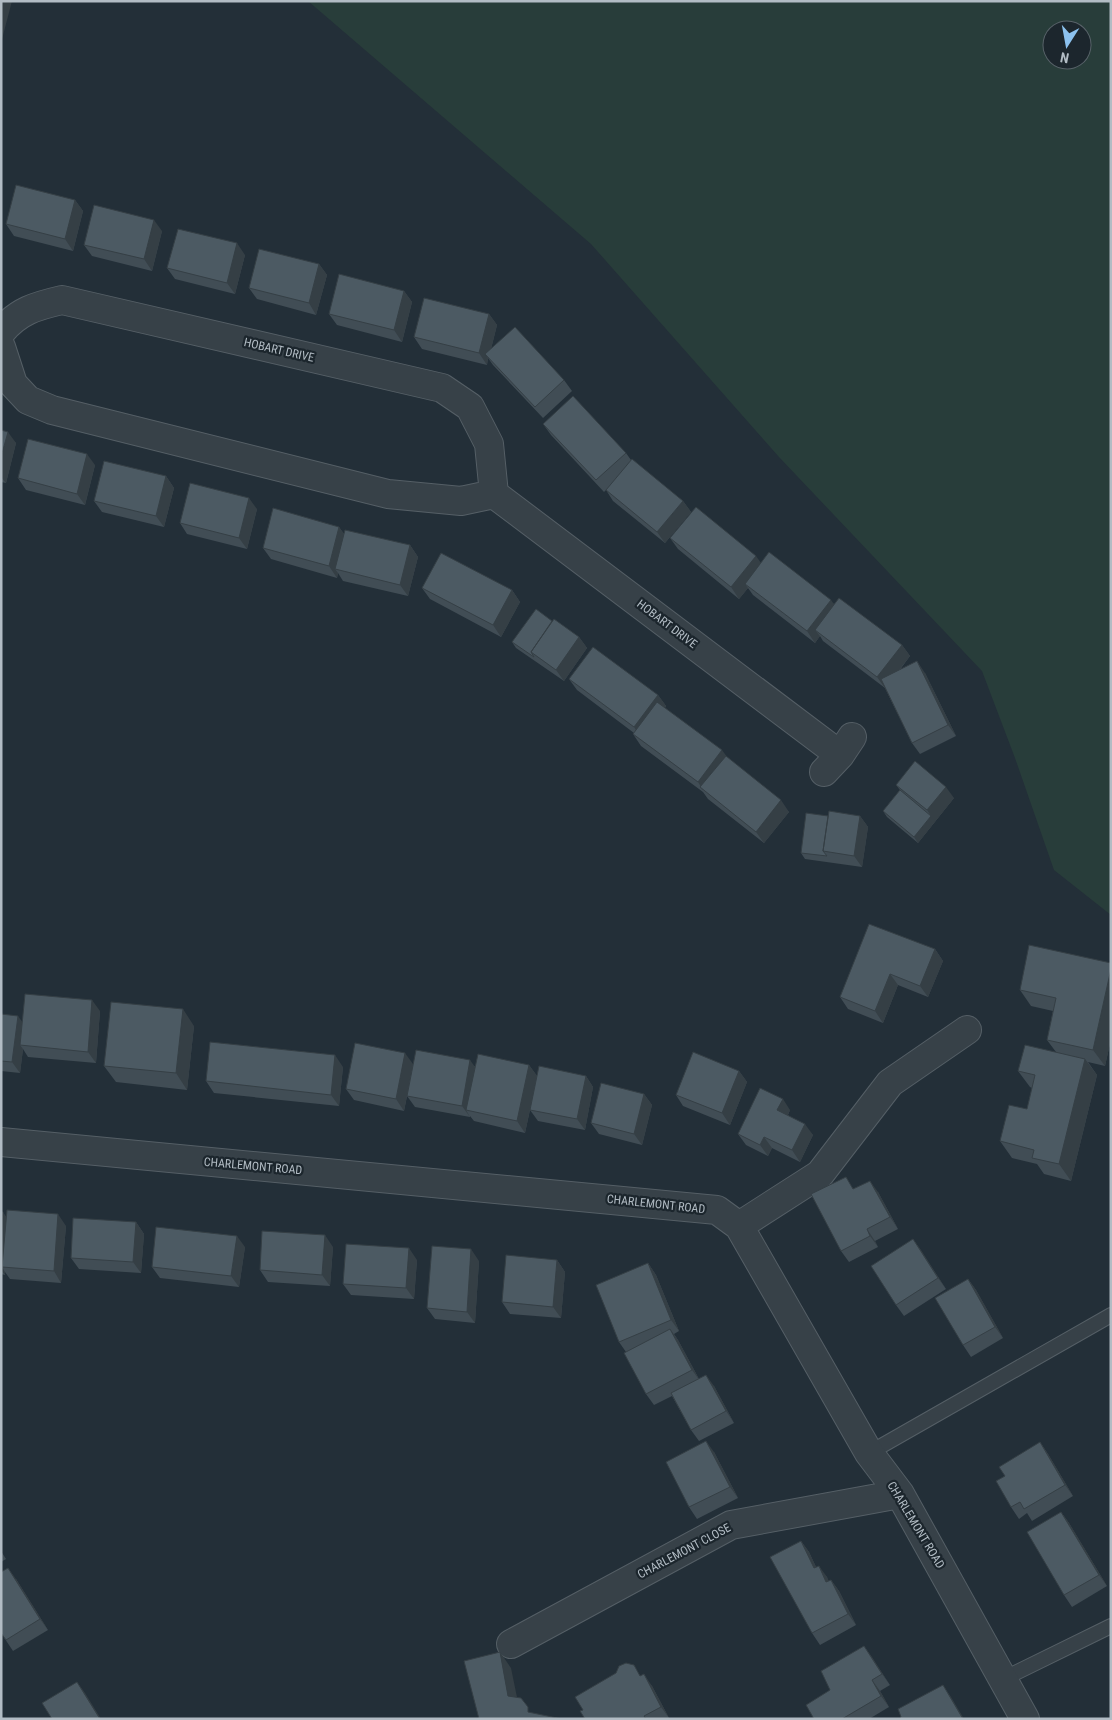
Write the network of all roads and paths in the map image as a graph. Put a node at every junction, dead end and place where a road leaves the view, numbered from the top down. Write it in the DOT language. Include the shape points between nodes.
graph roads {
  1 [pos="1,332"];
  2 [pos="1,347"];
  3 [pos="494,494"];
  4 [pos="839,755"];
  5 [pos="967,1030"];
  6 [pos="1,1142"];
  7 [pos="739,1226"];
  8 [pos="1111,1315"];
  9 [pos="870,1453"];
  10 [pos="900,1494"];
  11 [pos="1111,1626"];
  12 [pos="511,1644"];
  13 [pos="1003,1679"];
  14 [pos="1025,1719"];
  1 -- 3 [label="street, HOBART DRIVE" via="10,320 33,307 62,300 442,388 470,407 489,444"];
  2 -- 3 [label="street" via="13,384 28,400 52,410 388,494 461,501"];
  3 -- 4 [label="street, HOBART DRIVE"];
  5 -- 7 [label="street" via="890,1083 820,1174"];
  6 -- 7 [label="street, CHARLEMONT ROAD" via="717,1210"];
  7 -- 9 [label="street, CHARLEMONT ROAD"];
  8 -- 9 [label="lane"];
  9 -- 10 [label="street, CHARLEMONT ROAD"];
  10 -- 12 [label="street, CHARLEMONT CLOSE" via="732,1525"];
  10 -- 13 [label="street, CHARLEMONT ROAD"];
  11 -- 13 [label="lane"];
  13 -- 14 [label="street, CHARLEMONT ROAD"];
}
